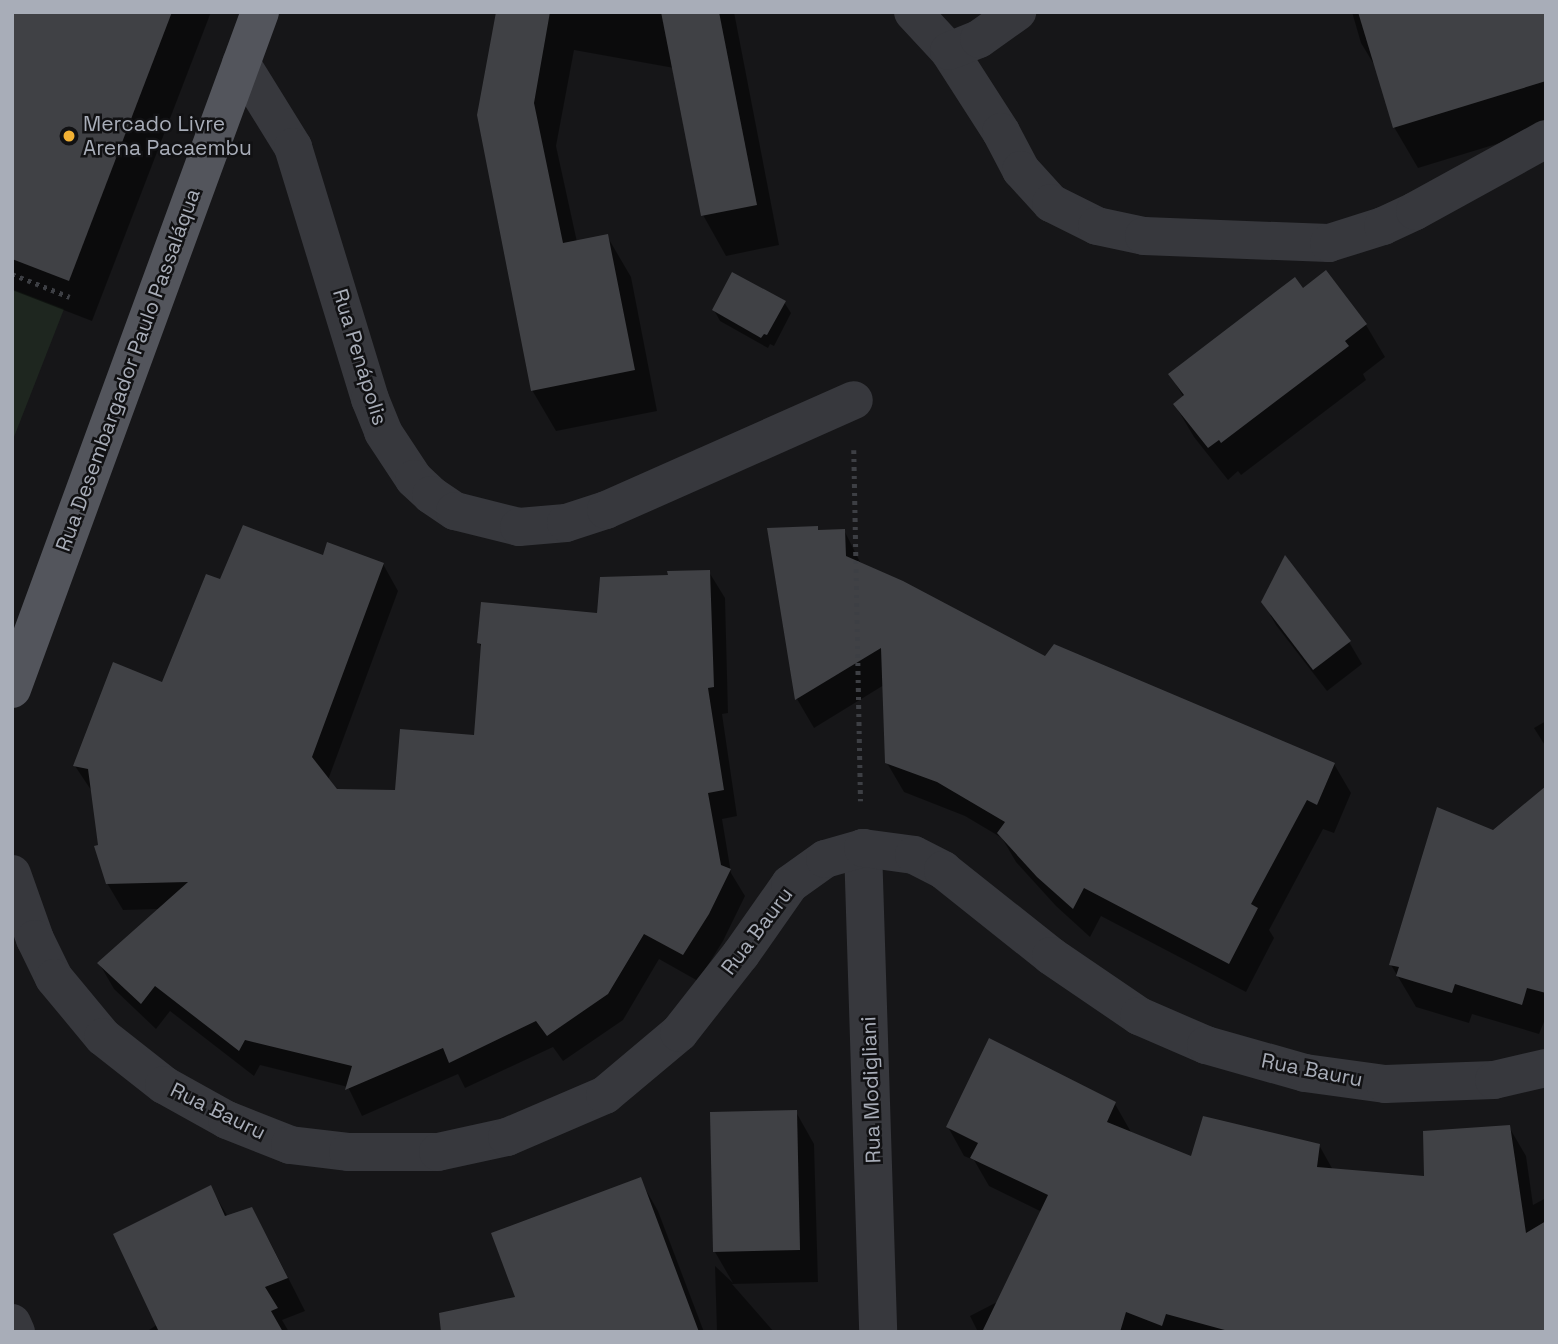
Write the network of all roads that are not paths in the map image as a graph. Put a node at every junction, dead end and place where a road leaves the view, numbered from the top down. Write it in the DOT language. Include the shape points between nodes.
graph roads {
  1 [pos="260,12"];
  2 [pos="913,12"];
  3 [pos="1017,12"];
  4 [pos="949,51"];
  5 [pos="241,63"];
  6 [pos="1546,139"];
  7 [pos="855,400"];
  8 [pos="12,689"];
  9 [pos="863,848"];
  10 [pos="12,874"];
  11 [pos="20,939"];
  12 [pos="1546,1068"];
  13 [pos="12,1323"];
  14 [pos="16,1332"];
  15 [pos="878,1332"];
  1 -- 5 [label="main road, Rua Desembargador Paulo Passaláqua"];
  2 -- 4 [label="street"];
  3 -- 4 [label="street" via="979,39"];
  4 -- 6 [label="street" via="1021,170 1051,203 1097,226 1144,236 1329,243 1415,211"];
  5 -- 7 [label="street, Rua Penápolis" via="293,147 383,432 414,479 455,511 519,527 566,523 606,510"];
  5 -- 8 [label="main road, Rua Desembargador Paulo Passaláqua"];
  9 -- 11 [label="street, Rua Bauru" via="825,859 790,884 679,1033 606,1095 507,1137 438,1152 348,1152 290,1145 228,1120 164,1085 103,1037"];
  9 -- 12 [label="street, Rua Bauru" via="914,855 943,870 1051,956 1139,1016 1206,1045 1305,1073 1385,1084 1494,1080"];
  9 -- 15 [label="street, Rua Modigliani"];
  10 -- 11 [label="street, Rua Bauru"];
  13 -- 14 [label="street"];
}
